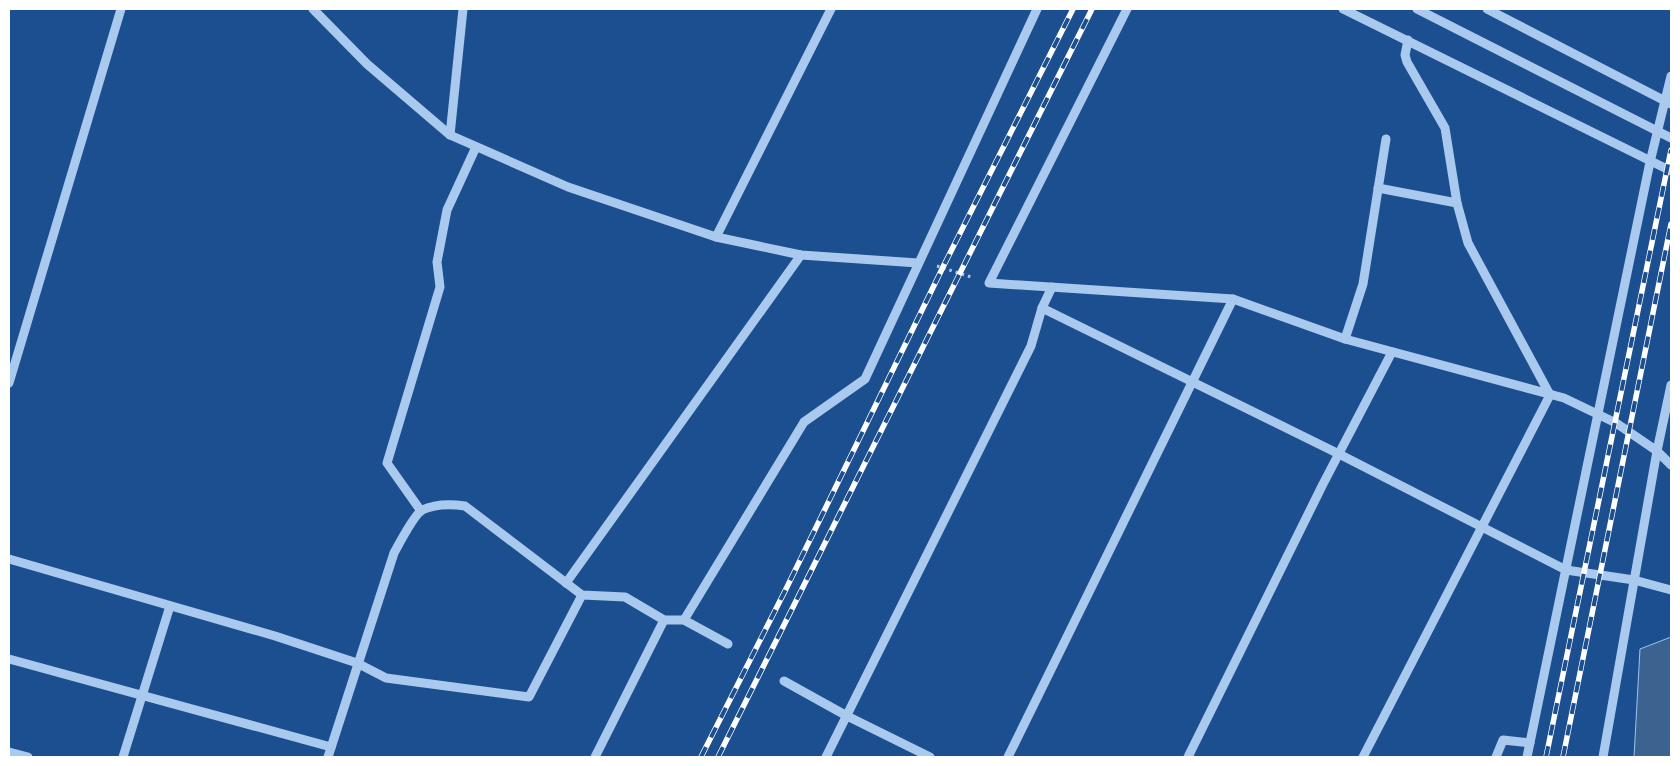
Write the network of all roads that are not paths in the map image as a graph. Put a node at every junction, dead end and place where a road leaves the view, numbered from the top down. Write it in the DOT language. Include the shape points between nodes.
graph roads {
  1 [pos="121,9"];
  2 [pos="312,9"];
  3 [pos="463,9"];
  4 [pos="831,9"];
  5 [pos="1037,9"];
  6 [pos="1127,9"];
  7 [pos="1343,9"];
  8 [pos="1417,9"];
  9 [pos="1487,9"];
  10 [pos="1408,40"];
  11 [pos="1671,76"];
  12 [pos="1668,103"];
  13 [pos="450,135"];
  14 [pos="1671,138"];
  15 [pos="1386,139"];
  16 [pos="476,147"];
  17 [pos="1650,162"];
  18 [pos="1671,172"];
  19 [pos="1378,188"];
  20 [pos="1457,203"];
  21 [pos="716,237"];
  22 [pos="801,255"];
  23 [pos="918,262"];
  24 [pos="1052,287"];
  25 [pos="1233,299"];
  26 [pos="1042,308"];
  27 [pos="1345,339"];
  28 [pos="1392,352"];
  29 [pos="9,383"];
  30 [pos="1192,383"];
  31 [pos="1671,385"];
  32 [pos="1550,394"];
  33 [pos="1599,415"];
  34 [pos="1657,451"];
  35 [pos="1339,454"];
  36 [pos="1671,465"];
  37 [pos="421,511"];
  38 [pos="1482,526"];
  39 [pos="9,559"];
  40 [pos="1566,570"];
  41 [pos="1634,580"];
  42 [pos="566,583"];
  43 [pos="1671,590"];
  44 [pos="582,596"];
  45 [pos="170,606"];
  46 [pos="664,620"];
  47 [pos="684,620"];
  48 [pos="728,644"];
  49 [pos="9,658"];
  50 [pos="357,663"];
  51 [pos="784,680"];
  52 [pos="141,696"];
  53 [pos="847,716"];
  54 [pos="1530,743"];
  55 [pos="331,747"];
  56 [pos="9,752"];
  57 [pos="28,757"];
  58 [pos="122,757"];
  59 [pos="328,757"];
  60 [pos="595,757"];
  61 [pos="826,757"];
  62 [pos="930,757"];
  63 [pos="1008,757"];
  64 [pos="1188,757"];
  65 [pos="1363,757"];
  66 [pos="1496,757"];
  67 [pos="1527,757"];
  68 [pos="1603,757"];
  1 -- 29 [label="street"];
  2 -- 13 [label="street" via="367,64"];
  3 -- 13 [label="street"];
  4 -- 21 [label="street"];
  5 -- 23 [label="street"];
  6 -- 24 [label="street" via="988,283"];
  7 -- 10 [label="street"];
  8 -- 14 [label="street, bridge"];
  9 -- 12 [label="street"];
  10 -- 17 [label="street"];
  10 -- 20 [label="street" via="1407,62 1445,128"];
  11 -- 12 [label="street"];
  12 -- 17 [label="street"];
  13 -- 16 [label="street"];
  15 -- 19 [label="street"];
  16 -- 21 [label="street" via="568,187"];
  16 -- 37 [label="street" via="447,210 437,262 440,287 387,463"];
  17 -- 18 [label="street"];
  17 -- 33 [label="street"];
  19 -- 20 [label="street"];
  19 -- 27 [label="street" via="1363,284"];
  20 -- 32 [label="street" via="1468,243"];
  21 -- 22 [label="street"];
  22 -- 23 [label="street"];
  22 -- 42 [label="street"];
  23 -- 47 [label="street" via="865,379 804,422"];
  24 -- 25 [label="street"];
  24 -- 26 [label="street"];
  25 -- 27 [label="street"];
  25 -- 30 [label="street"];
  26 -- 30 [label="street"];
  26 -- 53 [label="street" via="1031,346"];
  27 -- 28 [label="street"];
  28 -- 32 [label="street"];
  28 -- 35 [label="street"];
  30 -- 35 [label="street"];
  30 -- 63 [label="street"];
  31 -- 34 [label="street"];
  32 -- 33 [label="street"];
  32 -- 38 [label="street"];
  33 -- 34 [label="street"];
  33 -- 40 [label="street"];
  34 -- 36 [label="street"];
  34 -- 41 [label="street"];
  35 -- 38 [label="street"];
  35 -- 64 [label="street"];
  37 -- 42 [label="street" via="450,504 465,506"];
  37 -- 50 [label="street" via="394,553"];
  38 -- 40 [label="street"];
  38 -- 65 [label="street"];
  39 -- 45 [label="street"];
  40 -- 41 [label="street"];
  40 -- 54 [label="street"];
  41 -- 43 [label="street"];
  41 -- 68 [label="street"];
  42 -- 44 [label="street"];
  44 -- 46 [label="street" via="625,597"];
  44 -- 50 [label="street" via="529,697 386,678"];
  45 -- 50 [label="street"];
  45 -- 52 [label="street"];
  46 -- 47 [label="street"];
  46 -- 60 [label="street"];
  47 -- 48 [label="street"];
  49 -- 52 [label="street"];
  50 -- 55 [label="street"];
  51 -- 53 [label="street"];
  52 -- 55 [label="street"];
  52 -- 58 [label="street"];
  53 -- 61 [label="street"];
  53 -- 62 [label="street"];
  54 -- 66 [label="street" via="1503,740"];
  54 -- 67 [label="street"];
  55 -- 59 [label="street"];
  56 -- 57 [label="street"];
}
